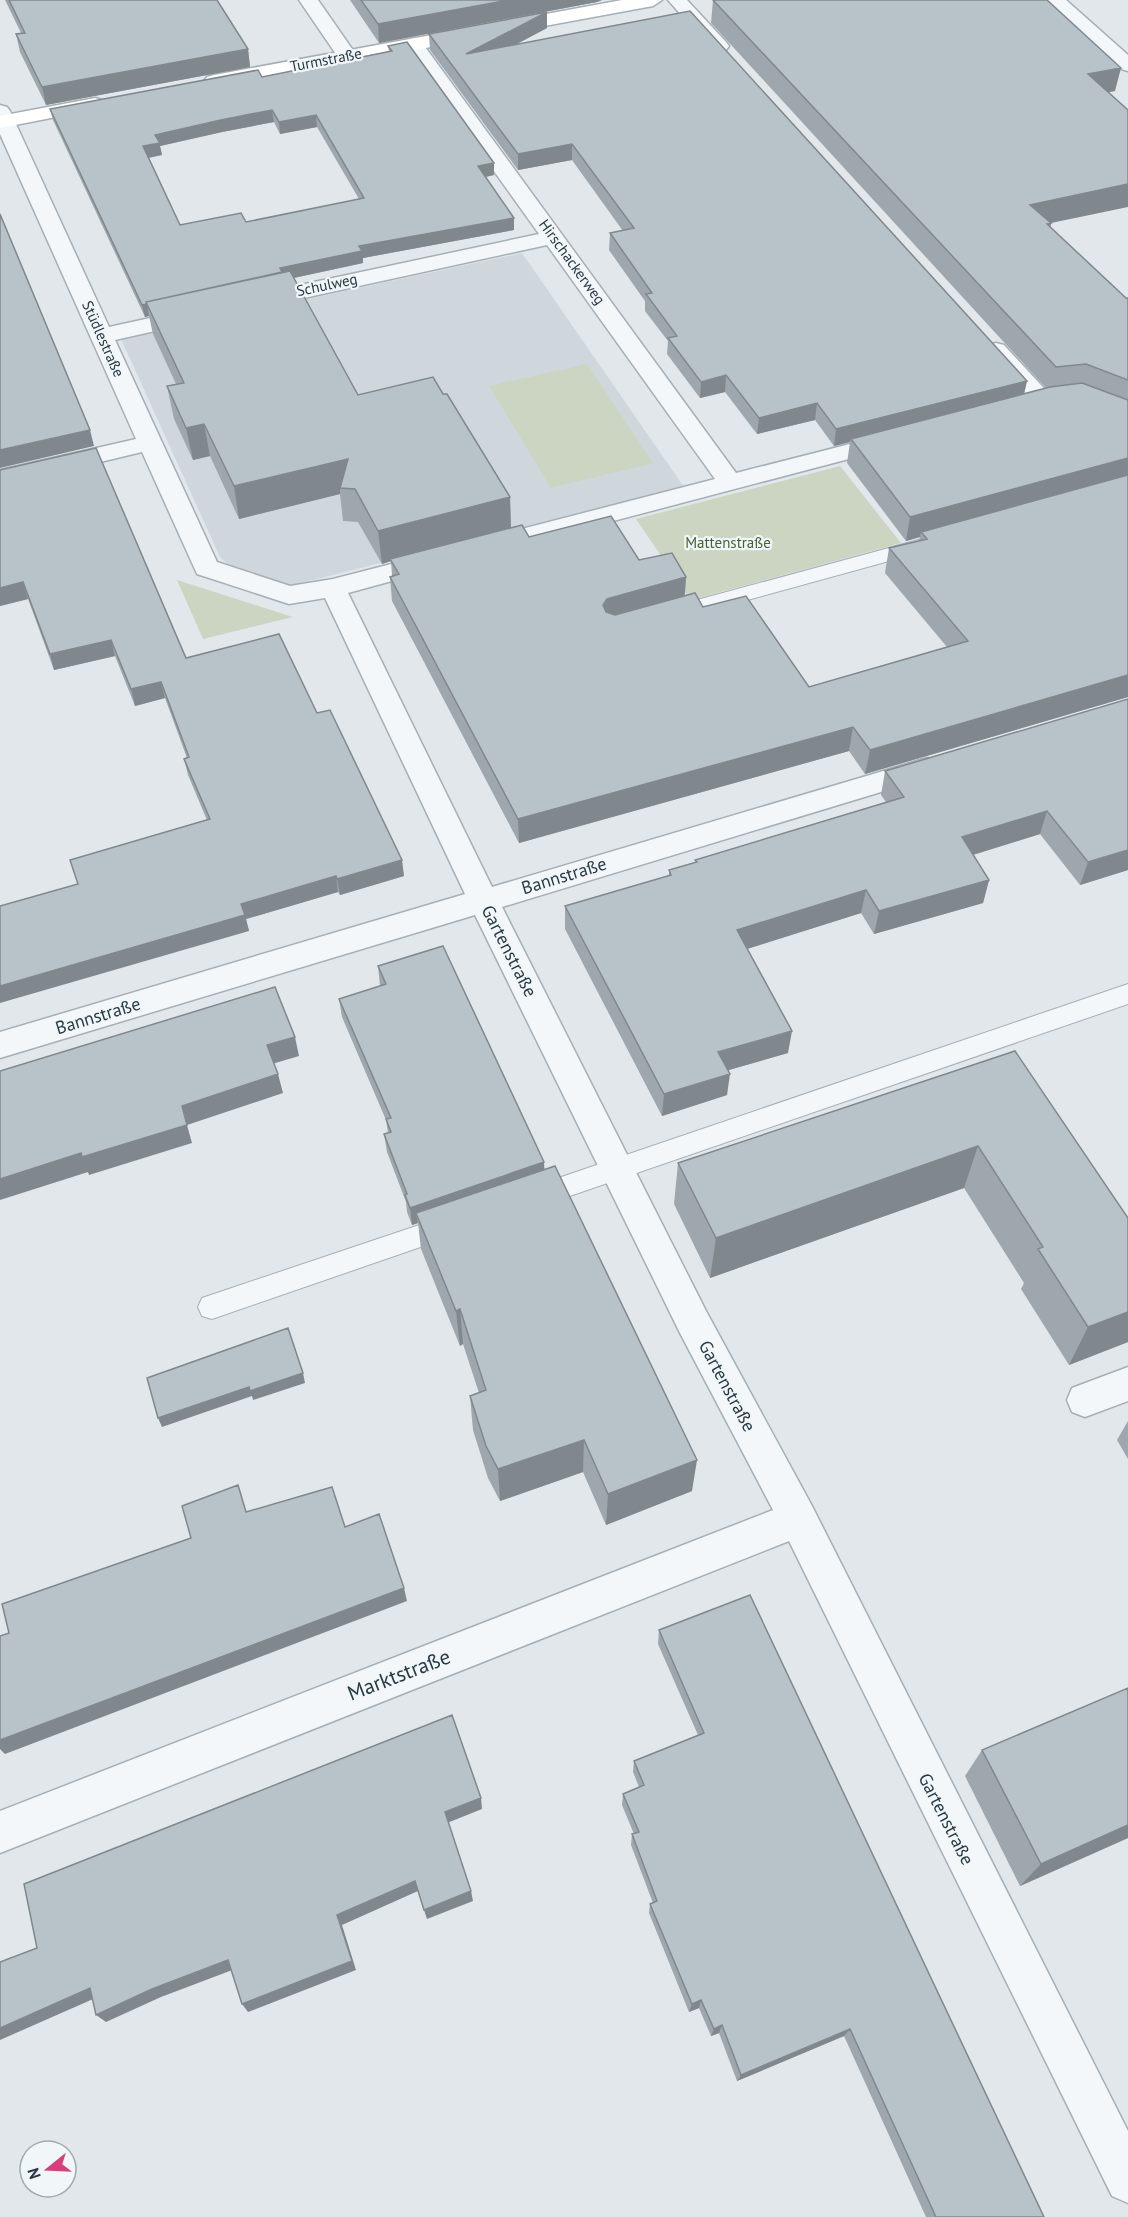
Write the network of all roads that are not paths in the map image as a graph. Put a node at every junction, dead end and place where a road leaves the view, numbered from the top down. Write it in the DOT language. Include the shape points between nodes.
graph roads {
  1 [pos="308,0"];
  2 [pos="653,0"];
  3 [pos="677,0"];
  4 [pos="1055,0"];
  5 [pos="413,44"];
  6 [pos="347,56"];
  7 [pos="732,61"];
  8 [pos="1128,65"];
  9 [pos="198,84"];
  10 [pos="119,99"];
  11 [pos="2,118"];
  12 [pos="554,237"];
  13 [pos="235,306"];
  14 [pos="212,311"];
  15 [pos="980,332"];
  16 [pos="101,336"];
  17 [pos="1042,403"];
  18 [pos="916,434"];
  19 [pos="150,442"];
  20 [pos="0,478"];
  21 [pos="730,482"];
  22 [pos="936,542"];
  23 [pos="333,588"];
  24 [pos="647,621"];
  25 [pos="958,759"];
  26 [pos="483,900"];
  27 [pos="1128,994"];
  28 [pos="0,1045"];
  29 [pos="619,1168"];
  30 [pos="506,1207"];
  31 [pos="472,1218"];
  32 [pos="212,1307"];
  33 [pos="1128,1384"];
  34 [pos="1085,1400"];
  35 [pos="798,1519"];
  36 [pos="0,1832"];
  37 [pos="1128,2180"];
  1 -- 6 [label="street"];
  2 -- 5 [label="street, Turmstraße"];
  3 -- 7 [label="street"];
  4 -- 8 [label="street"];
  5 -- 6 [label="street, Turmstraße"];
  5 -- 12 [label="street, Hirschackerweg"];
  6 -- 9 [label="street, Turmstraße"];
  10 -- 11 [label="street"];
  11 -- 16 [label="street, Stüdlestraße"];
  12 -- 13 [label="street, Schulweg"];
  12 -- 21 [label="street, Hirschackerweg"];
  14 -- 16 [label="street"];
  15 -- 17 [label="street"];
  16 -- 19 [label="street, Stüdlestraße"];
  18 -- 21 [label="street"];
  19 -- 20 [label="street"];
  19 -- 23 [label="street, Stüdlestraße" via="206,568 290,595"];
  21 -- 23 [label="street"];
  22 -- 24 [label="lane"];
  23 -- 26 [label="street, Gartenstraße"];
  25 -- 26 [label="street, Bannstraße"];
  26 -- 28 [label="street, Bannstraße"];
  26 -- 29 [label="street, Gartenstraße"];
  27 -- 29 [label="lane"];
  29 -- 30 [label="lane"];
  29 -- 35 [label="street, Gartenstraße" via="693,1322"];
  31 -- 32 [label="lane"];
  33 -- 34 [label="street"];
  35 -- 36 [label="street, Marktstraße"];
  35 -- 37 [label="street, Gartenstraße"];
}
